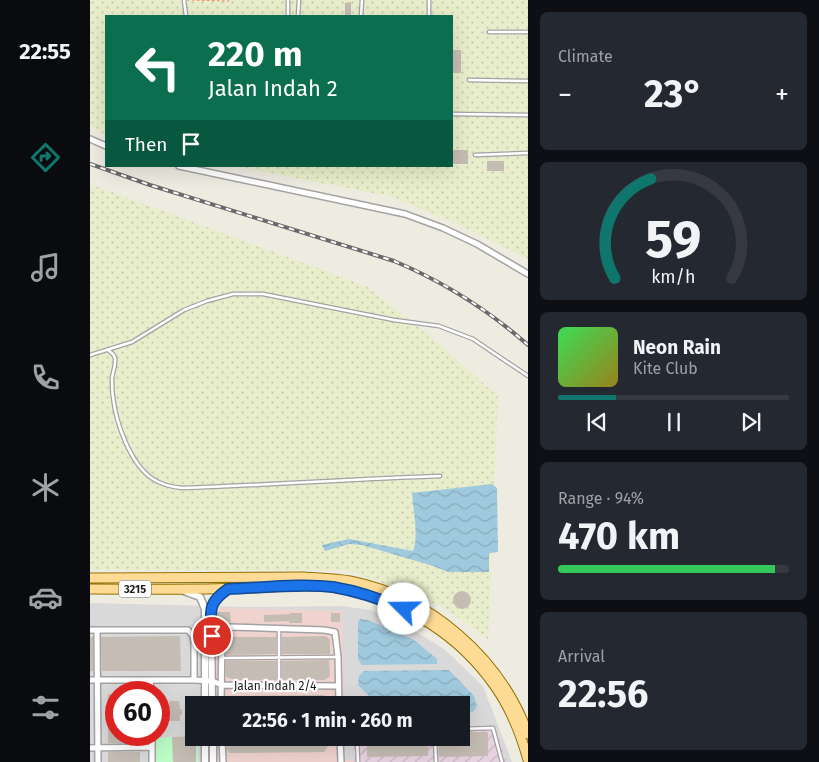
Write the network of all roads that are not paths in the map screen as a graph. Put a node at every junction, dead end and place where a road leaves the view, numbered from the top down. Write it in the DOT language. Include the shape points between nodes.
graph roads {
  1 [pos="184,0"];
  2 [pos="288,0"];
  3 [pos="299,0"];
  4 [pos="362,0"];
  5 [pos="429,0"];
  6 [pos="186,15"];
  7 [pos="288,15"];
  8 [pos="298,15"];
  9 [pos="361,15"];
  10 [pos="429,15"];
  11 [pos="489,32"];
  12 [pos="528,32"];
  13 [pos="468,80"];
  14 [pos="528,81"];
  15 [pos="453,114"];
  16 [pos="528,115"];
  17 [pos="90,139"];
  18 [pos="105,146"];
  19 [pos="528,153"];
  20 [pos="475,155"];
  21 [pos="184,167"];
  22 [pos="528,274"];
  23 [pos="108,350"];
  24 [pos="90,356"];
  25 [pos="528,376"];
  26 [pos="440,476"];
  27 [pos="90,578"];
  28 [pos="90,589"];
  29 [pos="179,589"];
  30 [pos="228,589"];
  31 [pos="279,629"];
  32 [pos="90,630"];
  33 [pos="97,630"];
  34 [pos="279,657"];
  35 [pos="338,657"];
  36 [pos="221,658"];
  37 [pos="90,680"];
  38 [pos="97,680"];
  39 [pos="150,680"];
  40 [pos="194,680"];
  41 [pos="204,681"];
  42 [pos="212,681"];
  43 [pos="222,685"];
  44 [pos="279,686"];
  45 [pos="338,686"];
  46 [pos="205,696"];
  47 [pos="212,696"];
  48 [pos="221,696"];
  49 [pos="339,696"];
  50 [pos="470,729"];
  51 [pos="528,734"];
  52 [pos="205,746"];
  53 [pos="213,746"];
  54 [pos="222,746"];
  55 [pos="340,746"];
  56 [pos="357,746"];
  57 [pos="435,746"];
  58 [pos="152,747"];
  59 [pos="90,748"];
  60 [pos="98,748"];
  61 [pos="528,760"];
  62 [pos="98,762"];
  63 [pos="152,762"];
  64 [pos="205,762"];
  65 [pos="213,762"];
  66 [pos="223,762"];
  67 [pos="340,762"];
  68 [pos="358,762"];
  69 [pos="436,762"];
  70 [pos="502,762"];
  1 -- 6 [label="lane"];
  2 -- 7 [label="lane"];
  3 -- 8 [label="lane"];
  4 -- 9 [label="lane"];
  5 -- 10 [label="lane"];
  11 -- 12 [label="lane"];
  13 -- 14 [label="lane"];
  15 -- 16 [label="lane"];
  17 -- 18 [label="street"];
  19 -- 20 [label="lane"];
  21 -- 22 [label="street" via="405,214 477,244"];
  23 -- 24 [label="lane"];
  23 -- 25 [label="lane" via="132,342 184,310 207,301 232,294 263,294 439,326 473,339"];
  23 -- 26 [label="lane" via="115,357 113,396 126,443 141,469 168,486 273,485"];
  27 -- 51 [label="main road, 3215" via="304,577 369,586 422,609 474,648 498,676 520,713"];
  28 -- 29 [label="main road, 3215"];
  29 -- 30 [label="main road, 3215"];
  29 -- 41 [label="street" via="200,597 205,609"];
  30 -- 42 [label="street" via="212,603"];
  30 -- 61 [label="main road, 3215" via="332,587 368,595 413,613 458,645 490,679 517,726"];
  31 -- 34 [label="lane"];
  31 -- 35 [label="street" via="335,632"];
  31 -- 36 [label="street" via="229,627 223,631"];
  32 -- 33 [label="street"];
  33 -- 38 [label="street"];
  33 -- 40 [label="street" via="188,630 194,641"];
  34 -- 35 [label="lane"];
  34 -- 36 [label="lane"];
  34 -- 44 [label="lane"];
  35 -- 45 [label="street"];
  36 -- 43 [label="street"];
  37 -- 38 [label="street"];
  38 -- 39 [label="street"];
  38 -- 60 [label="street"];
  39 -- 40 [label="street"];
  40 -- 41 [label="street"];
  41 -- 42 [label="street"];
  41 -- 46 [label="street"];
  42 -- 43 [label="street, Jalan Indah 2/4"];
  42 -- 47 [label="street"];
  43 -- 44 [label="street, Jalan Indah 2/4"];
  43 -- 48 [label="street"];
  44 -- 45 [label="street, Jalan Indah 2/4"];
  45 -- 49 [label="street"];
  50 -- 70 [label="lane" via="492,728"];
  52 -- 64 [label="street"];
  53 -- 65 [label="street"];
  54 -- 66 [label="street"];
  55 -- 67 [label="street"];
  56 -- 68 [label="lane"];
  57 -- 69 [label="lane"];
  58 -- 60 [label="street"];
  58 -- 63 [label="street"];
  59 -- 60 [label="street"];
  60 -- 62 [label="street"];
}
